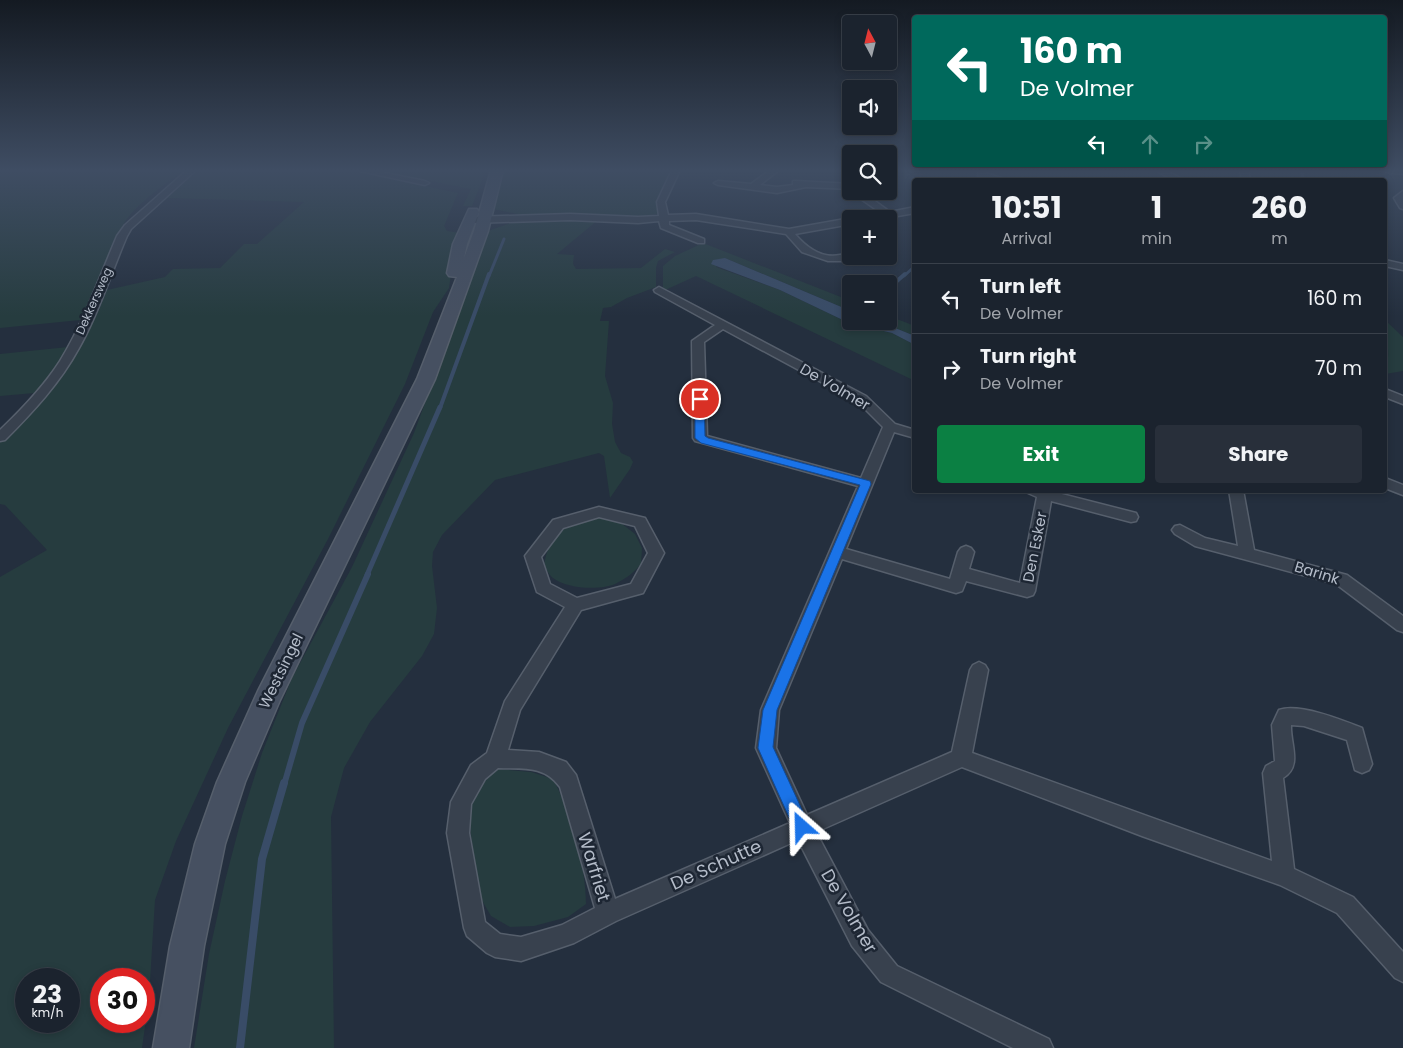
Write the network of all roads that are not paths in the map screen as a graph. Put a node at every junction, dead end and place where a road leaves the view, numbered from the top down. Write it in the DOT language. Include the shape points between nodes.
graph roads {
  1 [pos="664,218"];
  2 [pos="137,219"];
  3 [pos="511,219"];
  4 [pos="613,219"];
  5 [pos="652,219"];
  6 [pos="708,219"];
  7 [pos="477,220"];
  8 [pos="842,223"];
  9 [pos="789,232"];
  10 [pos="701,241"];
  11 [pos="842,259"];
  12 [pos="1387,264"];
  13 [pos="1403,268"];
  14 [pos="659,290"];
  15 [pos="722,325"];
  16 [pos="1387,394"];
  17 [pos="1403,400"];
  18 [pos="890,427"];
  19 [pos="912,433"];
  20 [pos="0,436"];
  21 [pos="866,484"];
  22 [pos="1387,484"];
  23 [pos="1403,490"];
  24 [pos="1039,493"];
  25 [pos="1043,493"];
  26 [pos="1237,493"];
  27 [pos="1131,517"];
  28 [pos="1180,530"];
  29 [pos="836,552"];
  30 [pos="966,552"];
  31 [pos="1247,554"];
  32 [pos="960,573"];
  33 [pos="575,605"];
  34 [pos="1403,625"];
  35 [pos="979,670"];
  36 [pos="961,758"];
  37 [pos="495,759"];
  38 [pos="1362,764"];
  39 [pos="802,827"];
  40 [pos="1284,876"];
  41 [pos="608,913"];
  42 [pos="1403,970"];
  43 [pos="171,1048"];
  44 [pos="1040,1048"];
  1 -- 10 [label="street" via="664,226"];
  2 -- 20 [label="street, Dekkersweg" via="128,227 66,361 33,406"];
  3 -- 7 [label="street"];
  4 -- 5 [label="street"];
  6 -- 9 [label="street"];
  7 -- 43 [label="main road, Westsingel" via="450,313 426,379 267,699 231,782 210,844 187,946"];
  8 -- 9 [label="street"];
  9 -- 11 [label="street" via="805,250"];
  12 -- 13 [label="street"];
  14 -- 15 [label="street, De Volmer"];
  15 -- 18 [label="street, De Volmer" via="862,400"];
  15 -- 21 [label="street" via="698,341 700,438"];
  16 -- 17 [label="street"];
  18 -- 19 [label="street"];
  18 -- 21 [label="street, De Volmer"];
  21 -- 29 [label="street, De Volmer"];
  22 -- 23 [label="street"];
  24 -- 32 [label="street, Den Esker" via="1027,591"];
  25 -- 27 [label="street, Den Esker"];
  26 -- 31 [label="street"];
  28 -- 31 [label="street, Barink" via="1200,542"];
  29 -- 32 [label="street" via="956,587"];
  29 -- 39 [label="street, De Volmer" via="770,710 766,748"];
  30 -- 32 [label="street"];
  31 -- 34 [label="street, Barink" via="1342,579"];
  33 -- 33 [label="street" via="637,589 656,553 640,522 599,512 558,524 533,556 542,588"];
  33 -- 37 [label="street" via="512,706"];
  35 -- 36 [label="street"];
  36 -- 39 [label="street, De Schutte"];
  36 -- 40 [label="street"];
  37 -- 41 [label="street, Warfriet" via="539,762 559,770 569,782"];
  37 -- 41 [label="street, Warfriet" via="478,772 461,802 458,833 475,928 495,945 521,949 566,935"];
  38 -- 40 [label="street" via="1355,734 1304,718 1286,716 1282,725 1285,766 1273,773"];
  39 -- 41 [label="street, De Schutte"];
  39 -- 44 [label="street, De Volmer" via="860,938 889,974"];
  40 -- 42 [label="street" via="1345,905"];
}
